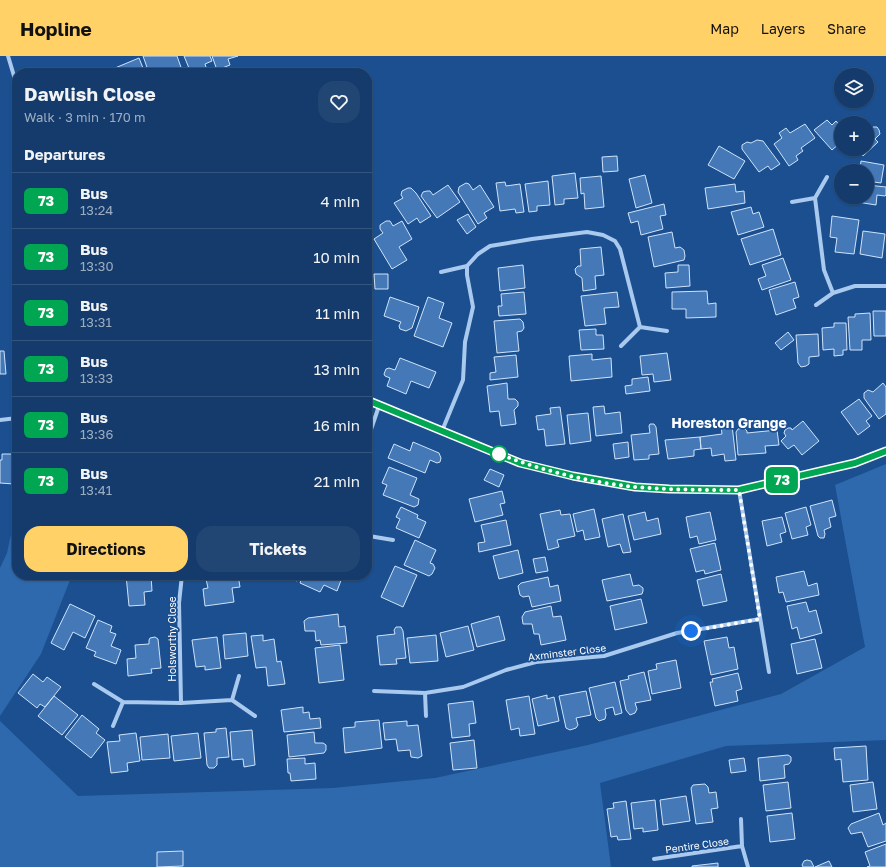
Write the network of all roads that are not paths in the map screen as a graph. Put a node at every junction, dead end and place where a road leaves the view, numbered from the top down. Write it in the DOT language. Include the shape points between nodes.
graph roads {
  1 [pos="8,56"];
  2 [pos="12,69"];
  3 [pos="827,177"];
  4 [pos="815,198"];
  5 [pos="792,202"];
  6 [pos="467,266"];
  7 [pos="441,272"];
  8 [pos="886,286"];
  9 [pos="833,293"];
  10 [pos="816,305"];
  11 [pos="640,327"];
  12 [pos="667,331"];
  13 [pos="621,346"];
  14 [pos="372,402"];
  15 [pos="379,406"];
  16 [pos="12,419"];
  17 [pos="0,420"];
  18 [pos="372,426"];
  19 [pos="442,432"];
  20 [pos="886,451"];
  21 [pos="739,490"];
  22 [pos="372,536"];
  23 [pos="393,540"];
  24 [pos="181,580"];
  25 [pos="760,619"];
  26 [pos="769,672"];
  27 [pos="239,676"];
  28 [pos="94,684"];
  29 [pos="374,691"];
  30 [pos="425,693"];
  31 [pos="232,700"];
  32 [pos="123,702"];
  33 [pos="181,703"];
  34 [pos="255,716"];
  35 [pos="426,716"];
  36 [pos="113,726"];
  37 [pos="741,819"];
  38 [pos="742,846"];
  39 [pos="654,859"];
  40 [pos="748,867"];
  1 -- 2 [label="street"];
  3 -- 4 [label="street"];
  4 -- 5 [label="street"];
  4 -- 9 [label="street" via="824,270"];
  6 -- 7 [label="street"];
  6 -- 11 [label="street" via="490,246 587,232 603,235 620,248"];
  6 -- 19 [label="street" via="473,307 465,342 463,380"];
  8 -- 9 [label="street" via="856,286"];
  9 -- 10 [label="street"];
  11 -- 12 [label="street"];
  11 -- 13 [label="street"];
  14 -- 15 [label="street"];
  15 -- 18 [label="street"];
  15 -- 19 [label="street"];
  16 -- 17 [label="street"];
  19 -- 21 [label="street" via="520,463 573,476 635,487"];
  20 -- 21 [label="street" via="855,463"];
  21 -- 25 [label="street"];
  22 -- 23 [label="street"];
  24 -- 33 [label="street, Holsworthy Close" via="179,604"];
  25 -- 26 [label="street"];
  25 -- 30 [label="street, Axminster Close" via="677,633 604,656 536,662 506,670 464,687"];
  27 -- 31 [label="street"];
  28 -- 32 [label="street"];
  29 -- 30 [label="street, Axminster Close"];
  30 -- 35 [label="street"];
  31 -- 33 [label="street"];
  31 -- 34 [label="street"];
  32 -- 33 [label="street"];
  32 -- 36 [label="street"];
  37 -- 38 [label="street, Pentire Close"];
  38 -- 39 [label="street, Pentire Close"];
  38 -- 40 [label="street, Pentire Close"];
}
